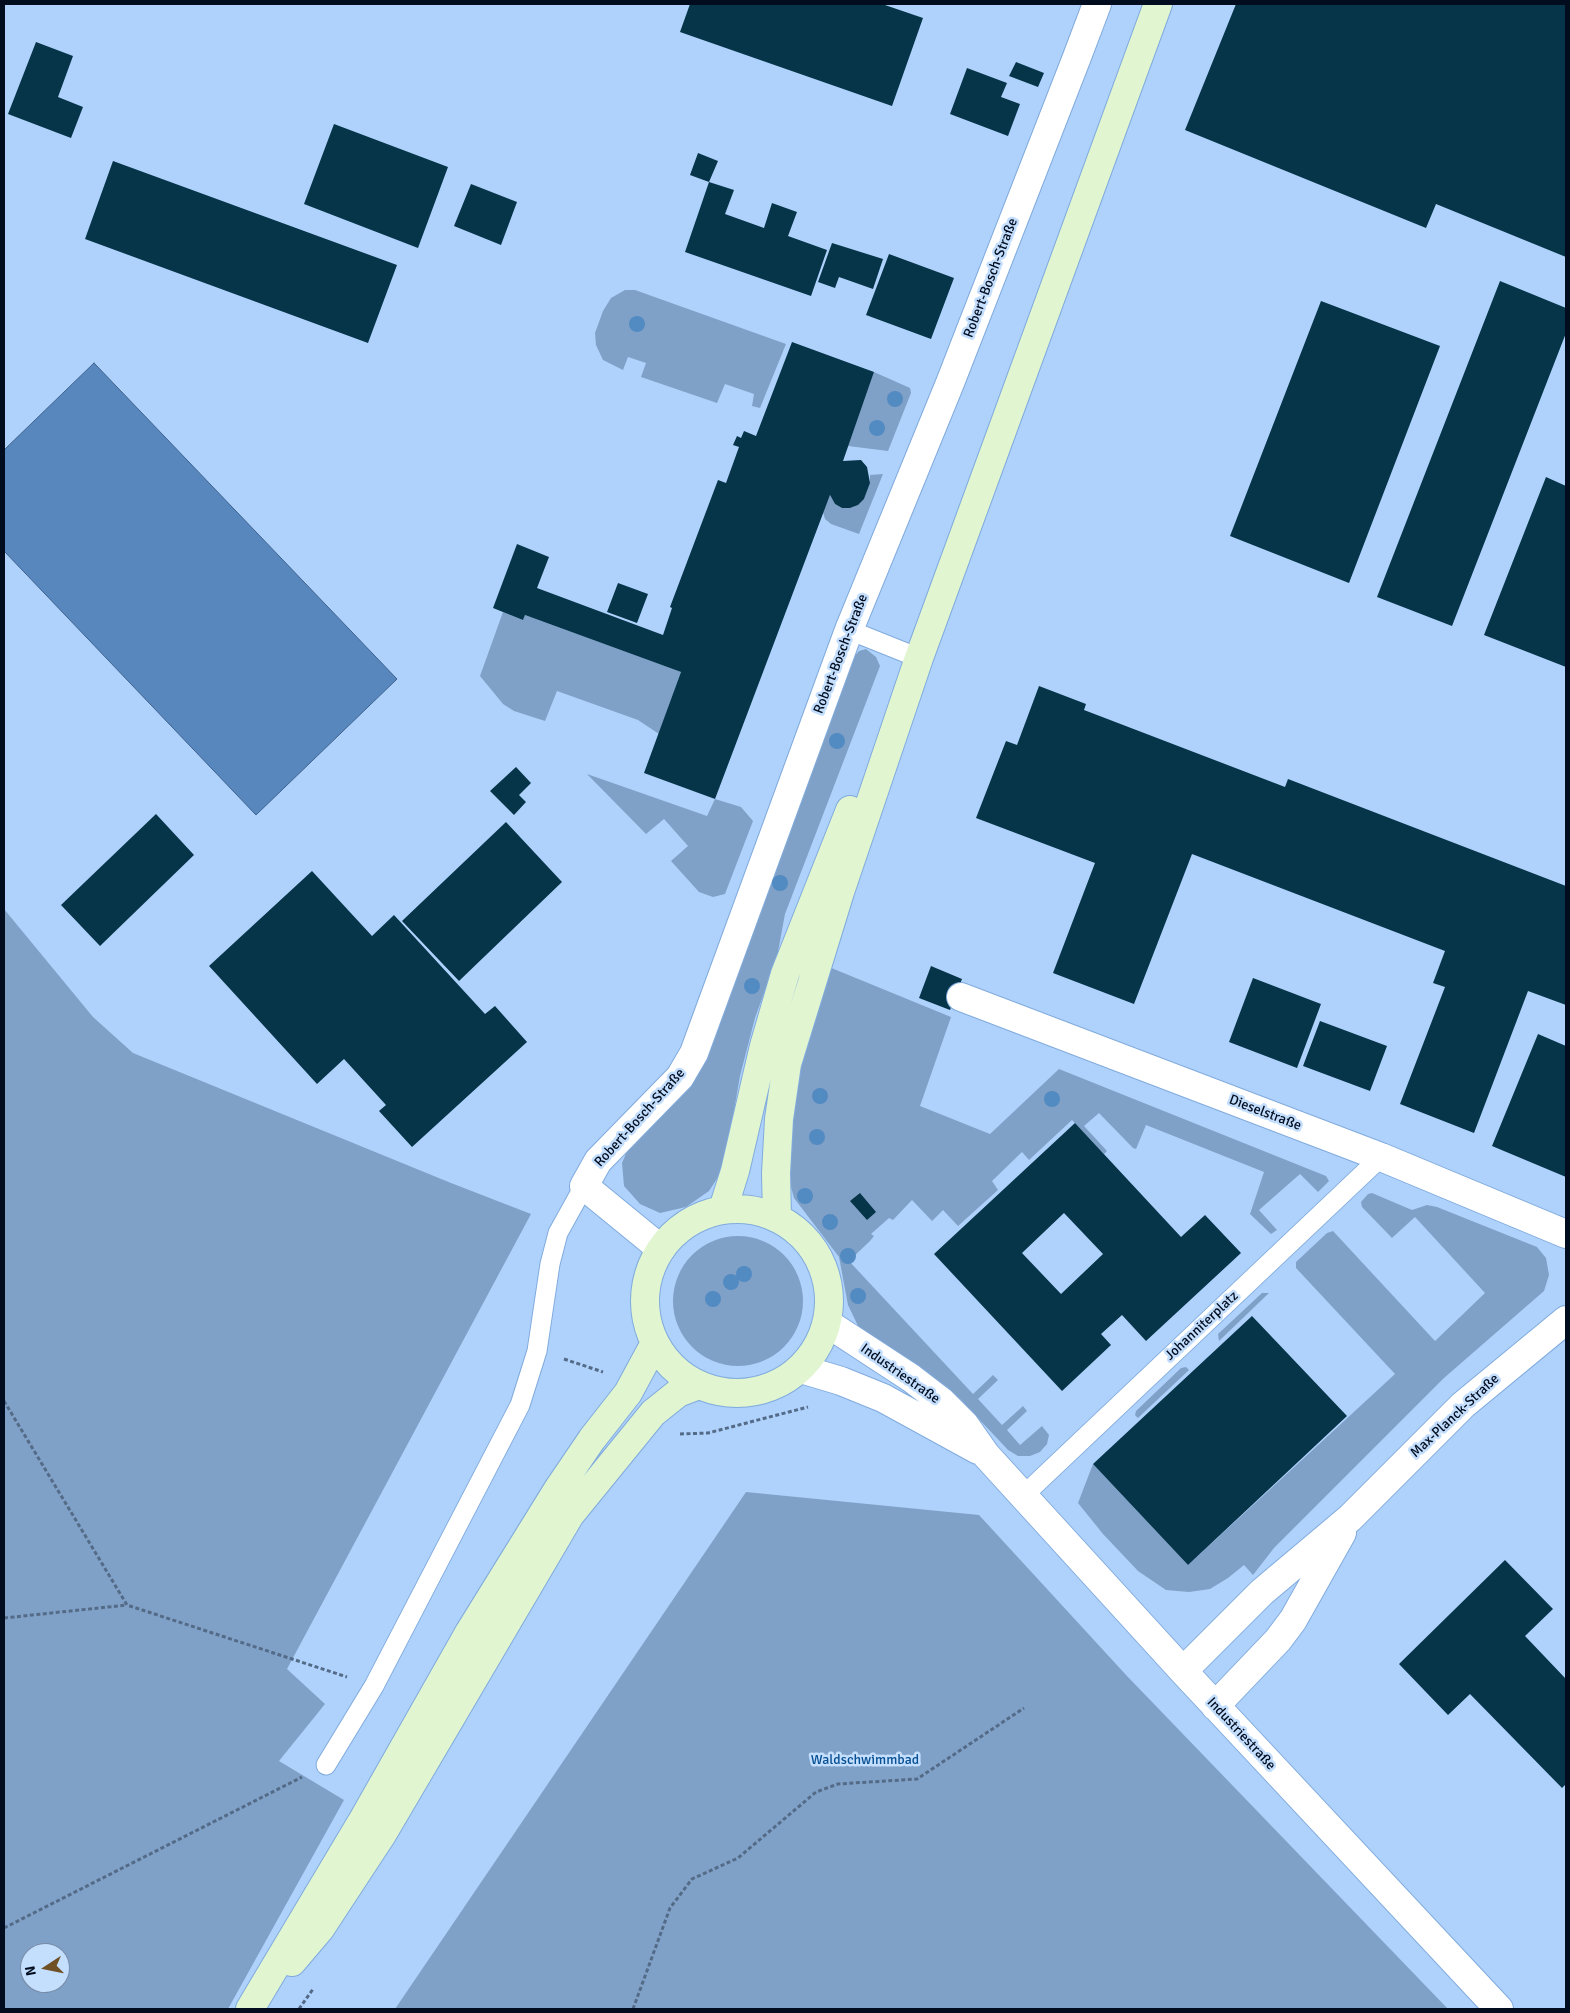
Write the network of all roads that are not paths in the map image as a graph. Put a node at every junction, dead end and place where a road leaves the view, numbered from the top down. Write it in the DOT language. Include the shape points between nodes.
graph roads {
  1 [pos="1096,4"];
  2 [pos="1158,4"];
  3 [pos="849,630"];
  4 [pos="918,658"];
  5 [pos="961,997"];
  6 [pos="1381,1157"];
  7 [pos="584,1186"];
  8 [pos="723,1209"];
  9 [pos="778,1217"];
  10 [pos="1566,1234"];
  11 [pos="661,1248"];
  12 [pos="1566,1320"];
  13 [pos="827,1323"];
  14 [pos="655,1343"];
  15 [pos="801,1369"];
  16 [pos="699,1386"];
  17 [pos="986,1455"];
  18 [pos="1024,1495"];
  19 [pos="1350,1518"];
  20 [pos="1182,1671"];
  21 [pos="1215,1706"];
  22 [pos="326,1765"];
  23 [pos="251,2009"];
  24 [pos="1499,2009"];
  1 -- 3 [label="street, Robert-Bosch-Straße" via="950,383"];
  2 -- 4 [label="main road"];
  3 -- 4 [label="lane"];
  3 -- 7 [label="street, Robert-Bosch-Straße" via="694,1053 680,1078 598,1162"];
  4 -- 8 [label="main road" via="859,788 785,974"];
  4 -- 9 [label="main road" via="787,1064 779,1119"];
  5 -- 6 [label="street, Dieselstraße"];
  6 -- 10 [label="street, Dieselstraße"];
  6 -- 18 [label="lane, Johanniterplatz"];
  7 -- 11 [label="street"];
  7 -- 22 [label="lane" via="558,1233 537,1351 520,1405 374,1686"];
  8 -- 9 [label="main road" via="751,1209"];
  8 -- 11 [label="main road" via="699,1216 678,1230"];
  9 -- 13 [label="main road" via="803,1235 821,1262 829,1292"];
  11 -- 14 [label="main road" via="650,1271 645,1295 647,1320"];
  12 -- 19 [label="street, Max-Planck-Straße" via="1463,1405"];
  13 -- 15 [label="main road" via="818,1348"];
  13 -- 17 [label="street, Industriestraße" via="941,1401 966,1425"];
  14 -- 16 [label="main road" via="674,1368"];
  14 -- 23 [label="main road" via="628,1393 558,1489 475,1622"];
  15 -- 16 [label="main road" via="778,1384 752,1392 726,1393"];
  15 -- 17 [label="street, Industriestraße" via="883,1398"];
  16 -- 23 [label="main road" via="678,1392 653,1413 570,1515 383,1833 320,1929"];
  17 -- 18 [label="street, Industriestraße"];
  18 -- 20 [label="street, Industriestraße"];
  19 -- 20 [label="street, Max-Planck-Straße" via="1262,1592"];
  19 -- 21 [label="street, Max-Planck-Straße" via="1293,1620"];
  20 -- 21 [label="street, Industriestraße"];
  21 -- 24 [label="street, Industriestraße"];
}
